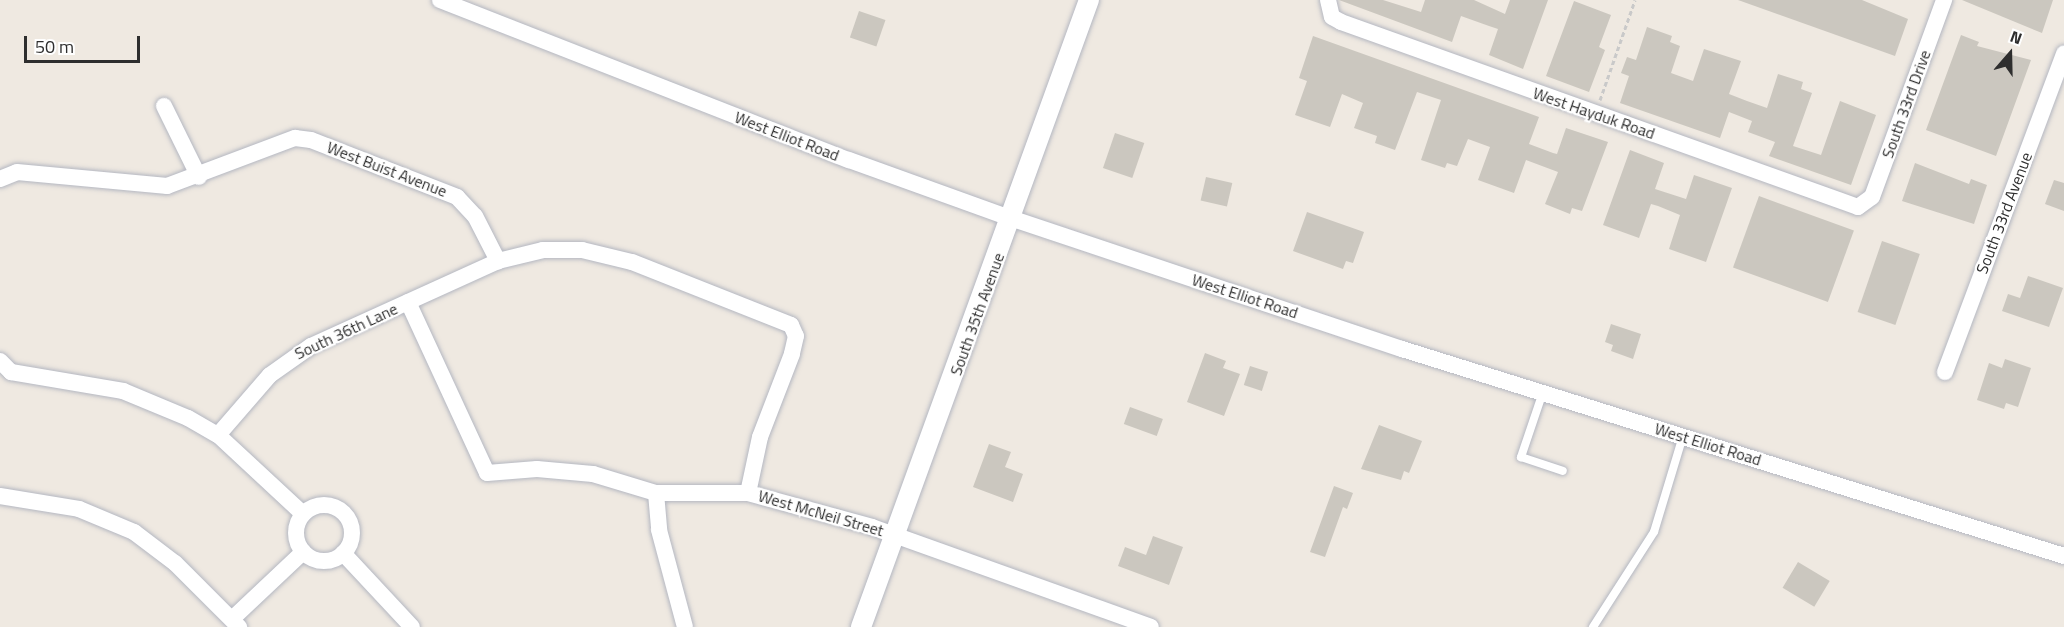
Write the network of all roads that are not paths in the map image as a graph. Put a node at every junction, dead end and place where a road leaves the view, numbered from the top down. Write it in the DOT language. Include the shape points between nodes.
graph roads {
  1 [pos="440,0"];
  2 [pos="1089,0"];
  3 [pos="1944,0"];
  4 [pos="1328,5"];
  5 [pos="2064,54"];
  6 [pos="164,106"];
  7 [pos="2,177"];
  8 [pos="199,177"];
  9 [pos="1864,206"];
  10 [pos="1012,218"];
  11 [pos="498,261"];
  12 [pos="408,302"];
  13 [pos="0,361"];
  14 [pos="1945,372"];
  15 [pos="1542,392"];
  16 [pos="218,435"];
  17 [pos="1683,436"];
  18 [pos="1563,471"];
  19 [pos="656,493"];
  20 [pos="748,493"];
  21 [pos="0,496"];
  22 [pos="303,514"];
  23 [pos="895,534"];
  24 [pos="303,552"];
  25 [pos="343,553"];
  26 [pos="2064,556"];
  27 [pos="235,623"];
  28 [pos="412,627"];
  29 [pos="685,627"];
  30 [pos="861,627"];
  31 [pos="1151,627"];
  32 [pos="1593,627"];
  1 -- 10 [label="street, West Elliot Road" via="849,160"];
  2 -- 10 [label="street, South 35th Avenue"];
  3 -- 9 [label="street, South 33rd Drive" via="1872,196"];
  4 -- 9 [label="street, West Hayduk Road" via="1341,22 1851,206"];
  5 -- 14 [label="street, South 33rd Avenue"];
  6 -- 8 [label="street"];
  7 -- 8 [label="street, West Buist Avenue" via="17,171 167,186"];
  8 -- 11 [label="street, West Buist Avenue" via="295,138 311,140 457,197 475,216"];
  10 -- 15 [label="street, West Elliot Road"];
  10 -- 23 [label="street, South 35th Avenue"];
  11 -- 12 [label="street, South 36th Lane"];
  11 -- 20 [label="street" via="543,250 582,250 632,262 776,315 791,325 796,336 760,437"];
  12 -- 16 [label="street, South 36th Lane" via="290,357"];
  12 -- 19 [label="street, West McNeil Street" via="487,473 537,469 592,474"];
  13 -- 16 [label="street" via="11,372 123,391 158,403"];
  15 -- 17 [label="street, West Elliot Road"];
  15 -- 18 [label="lane" via="1521,457"];
  16 -- 22 [label="street"];
  17 -- 26 [label="street, West Elliot Road"];
  17 -- 32 [label="lane" via="1654,532"];
  19 -- 20 [label="street, West McNeil Street"];
  19 -- 29 [label="street" via="659,530"];
  20 -- 23 [label="street, West McNeil Street" via="822,510"];
  21 -- 27 [label="street" via="79,509 134,532 175,563"];
  22 -- 24 [label="street" via="296,530"];
  22 -- 25 [label="street" via="329,505 345,514 352,531"];
  23 -- 30 [label="street, South 35th Avenue"];
  23 -- 31 [label="street, West McNeil Street"];
  24 -- 25 [label="street" via="323,561"];
  24 -- 27 [label="street"];
  25 -- 28 [label="street"];
}
